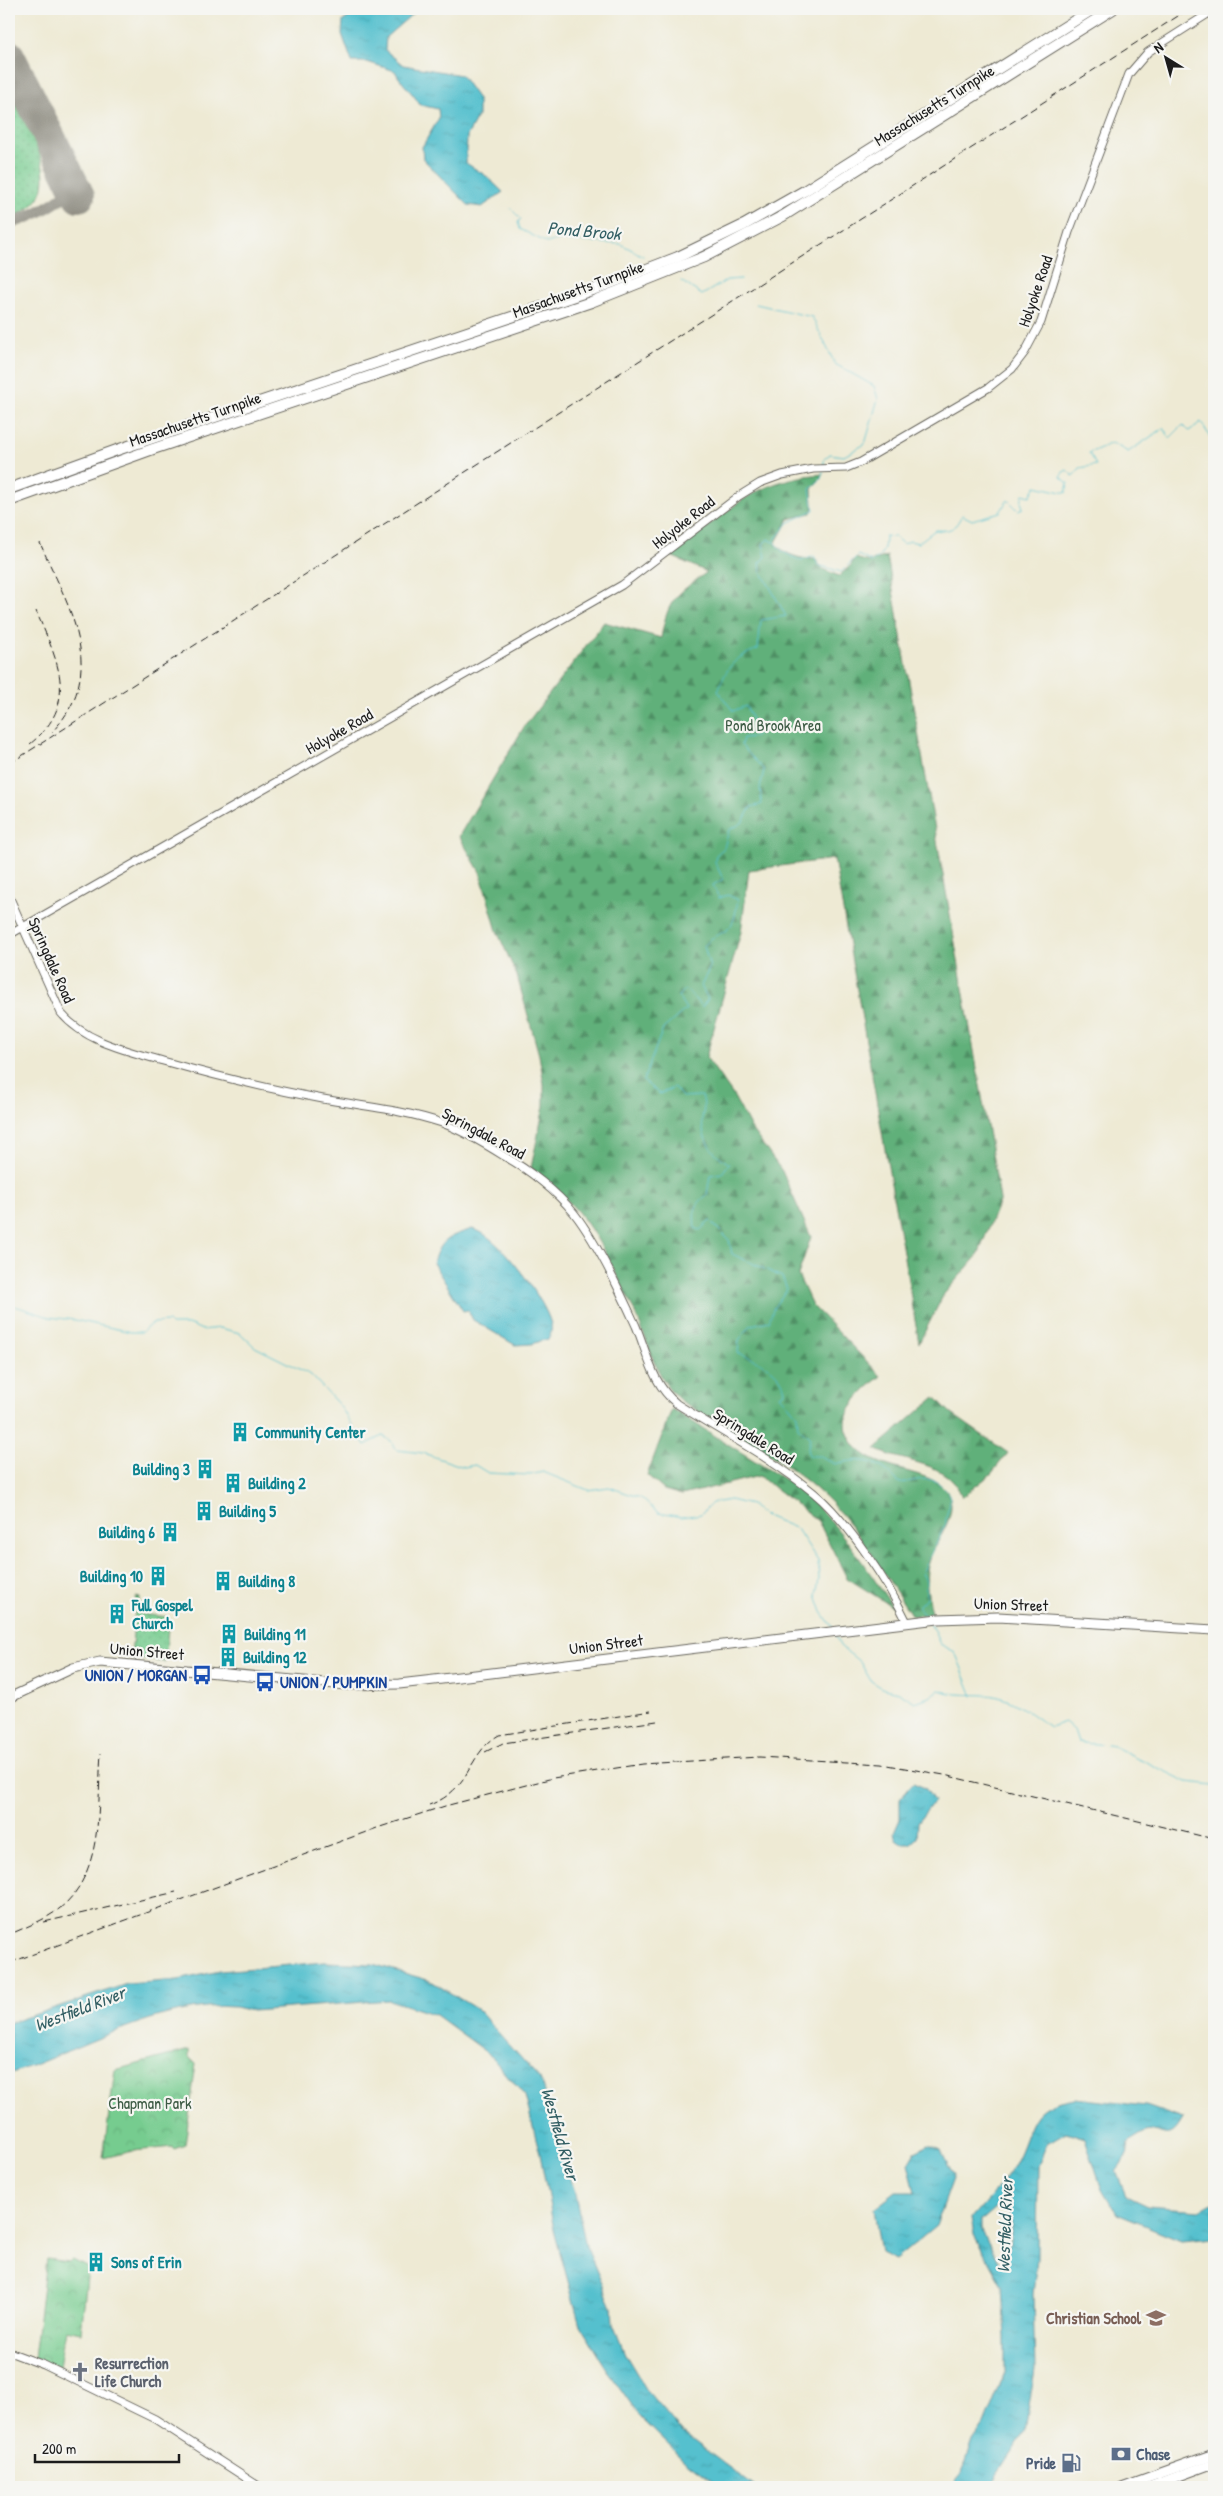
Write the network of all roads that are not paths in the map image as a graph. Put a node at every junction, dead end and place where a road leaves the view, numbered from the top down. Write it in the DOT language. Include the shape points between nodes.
graph roads {
  1 [pos="1093,9"];
  2 [pos="1113,9"];
  3 [pos="1214,10"];
  4 [pos="9,490"];
  5 [pos="9,501"];
  6 [pos="9,896"];
  7 [pos="22,927"];
  8 [pos="9,935"];
  9 [pos="907,1622"];
  10 [pos="1214,1630"];
  11 [pos="9,1698"];
  12 [pos="9,2352"];
  13 [pos="1214,2454"];
  14 [pos="1214,2463"];
  15 [pos="260,2487"];
  16 [pos="1122,2487"];
  17 [pos="1149,2487"];
  1 -- 4 [label="highway, Massachusetts Turnpike" via="812,186 694,249 596,289 117,450"];
  2 -- 5 [label="highway, Massachusetts Turnpike" via="783,216 704,257 590,302"];
  3 -- 7 [label="street, Holyoke Road" via="1148,52 1129,74 1069,232 1041,322 1015,365 988,388 861,462 846,468 782,474 751,488 622,585"];
  6 -- 7 [label="street, Springdale Road"];
  7 -- 8 [label="street, Holyoke Road"];
  7 -- 9 [label="street, Springdale Road" via="61,1013 75,1027 101,1041 250,1085 407,1114 443,1124 522,1167 556,1195 581,1223 627,1308 652,1372 664,1391 677,1404 790,1476 824,1502 859,1545 900,1606"];
  9 -- 10 [label="main road, Union Street" via="998,1617"];
  9 -- 11 [label="main road, Union Street" via="399,1684 337,1684 100,1662 72,1668"];
  12 -- 15 [label="street" via="44,2365 155,2419"];
  13 -- 16 [label="main road"];
  14 -- 17 [label="main road"];
}
